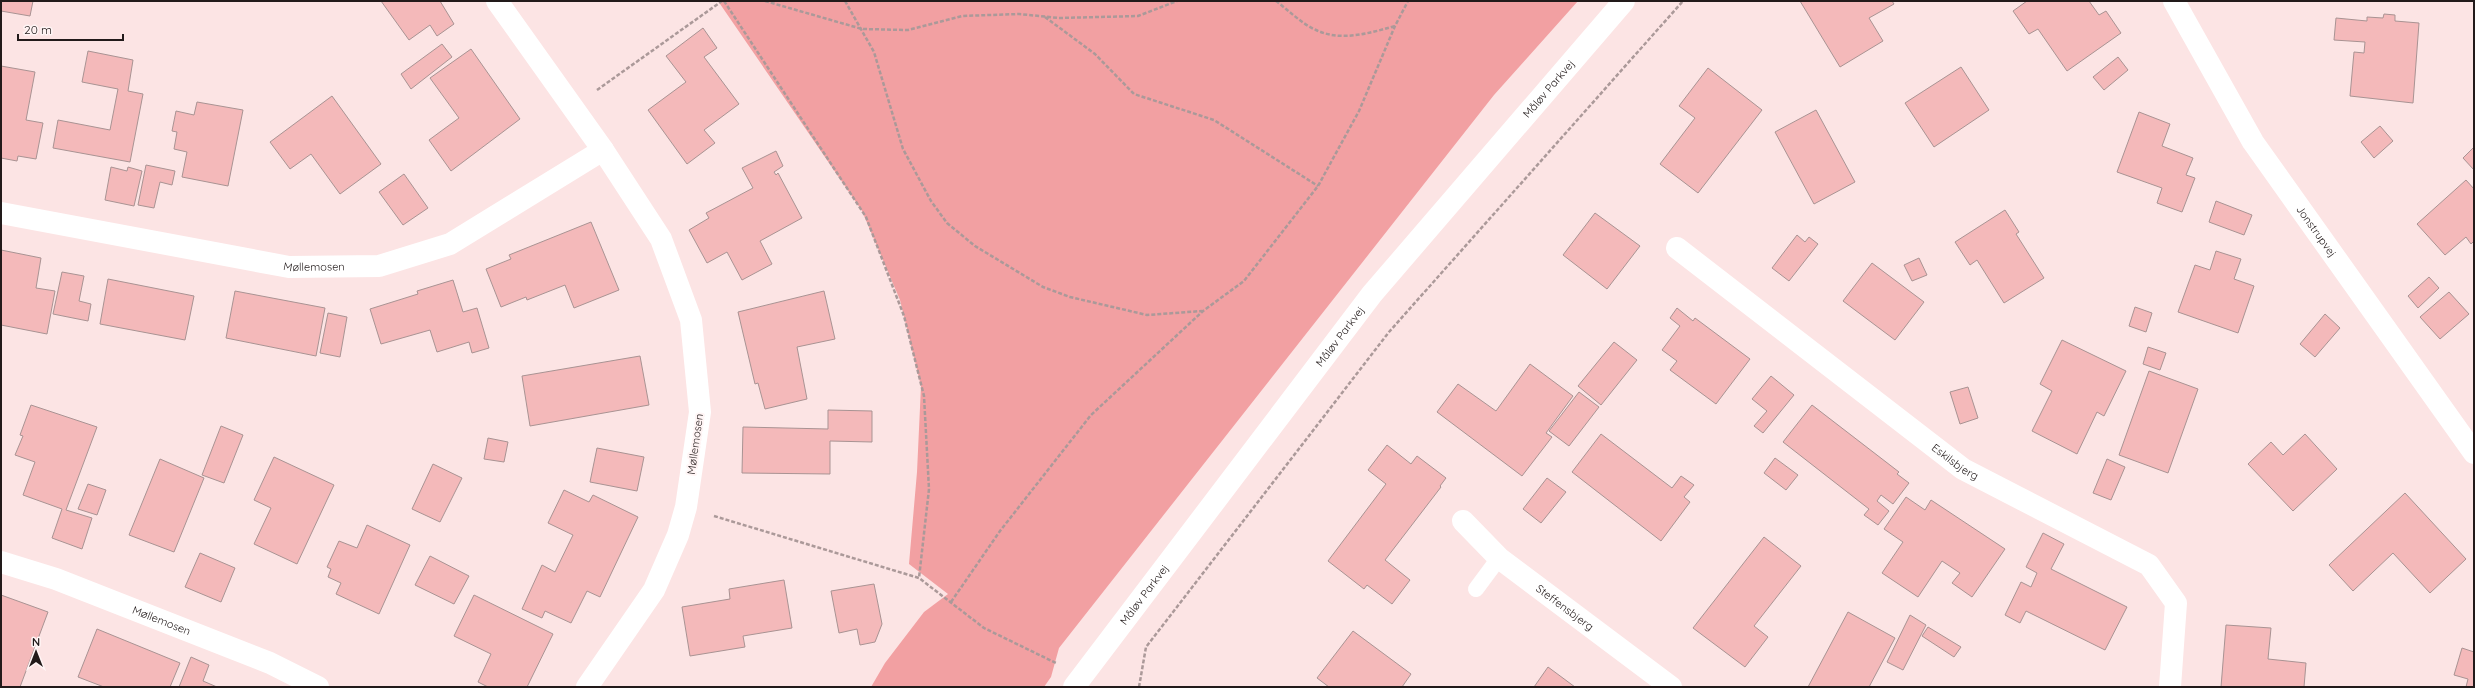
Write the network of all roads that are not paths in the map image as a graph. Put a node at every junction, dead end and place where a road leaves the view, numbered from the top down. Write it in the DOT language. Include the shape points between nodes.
graph roads {
  1 [pos="497,1"];
  2 [pos="1624,1"];
  3 [pos="2174,1"];
  4 [pos="603,150"];
  5 [pos="1,213"];
  6 [pos="1677,248"];
  7 [pos="2474,453"];
  8 [pos="1464,521"];
  9 [pos="1499,558"];
  10 [pos="1,562"];
  11 [pos="1476,589"];
  12 [pos="1078,682"];
  13 [pos="318,687"];
  14 [pos="587,687"];
  15 [pos="1671,687"];
  16 [pos="2170,687"];
  1 -- 4 [label="street, Møllemosen"];
  2 -- 12 [label="street, Måløv Parkvej" via="1372,294"];
  3 -- 7 [label="street, Jonstrupvej" via="2253,142"];
  4 -- 5 [label="street, Møllemosen" via="450,244 379,266 289,267"];
  4 -- 14 [label="street, Møllemosen" via="661,239 691,320 700,412 686,507 678,535 654,590"];
  6 -- 16 [label="street, Eskilsbjerg" via="1963,469 2149,564 2176,603"];
  8 -- 9 [label="street, Steffensbjerg"];
  9 -- 11 [label="lane"];
  9 -- 15 [label="street, Steffensbjerg"];
  10 -- 13 [label="street, Møllemosen" via="56,579 270,663"];
}
